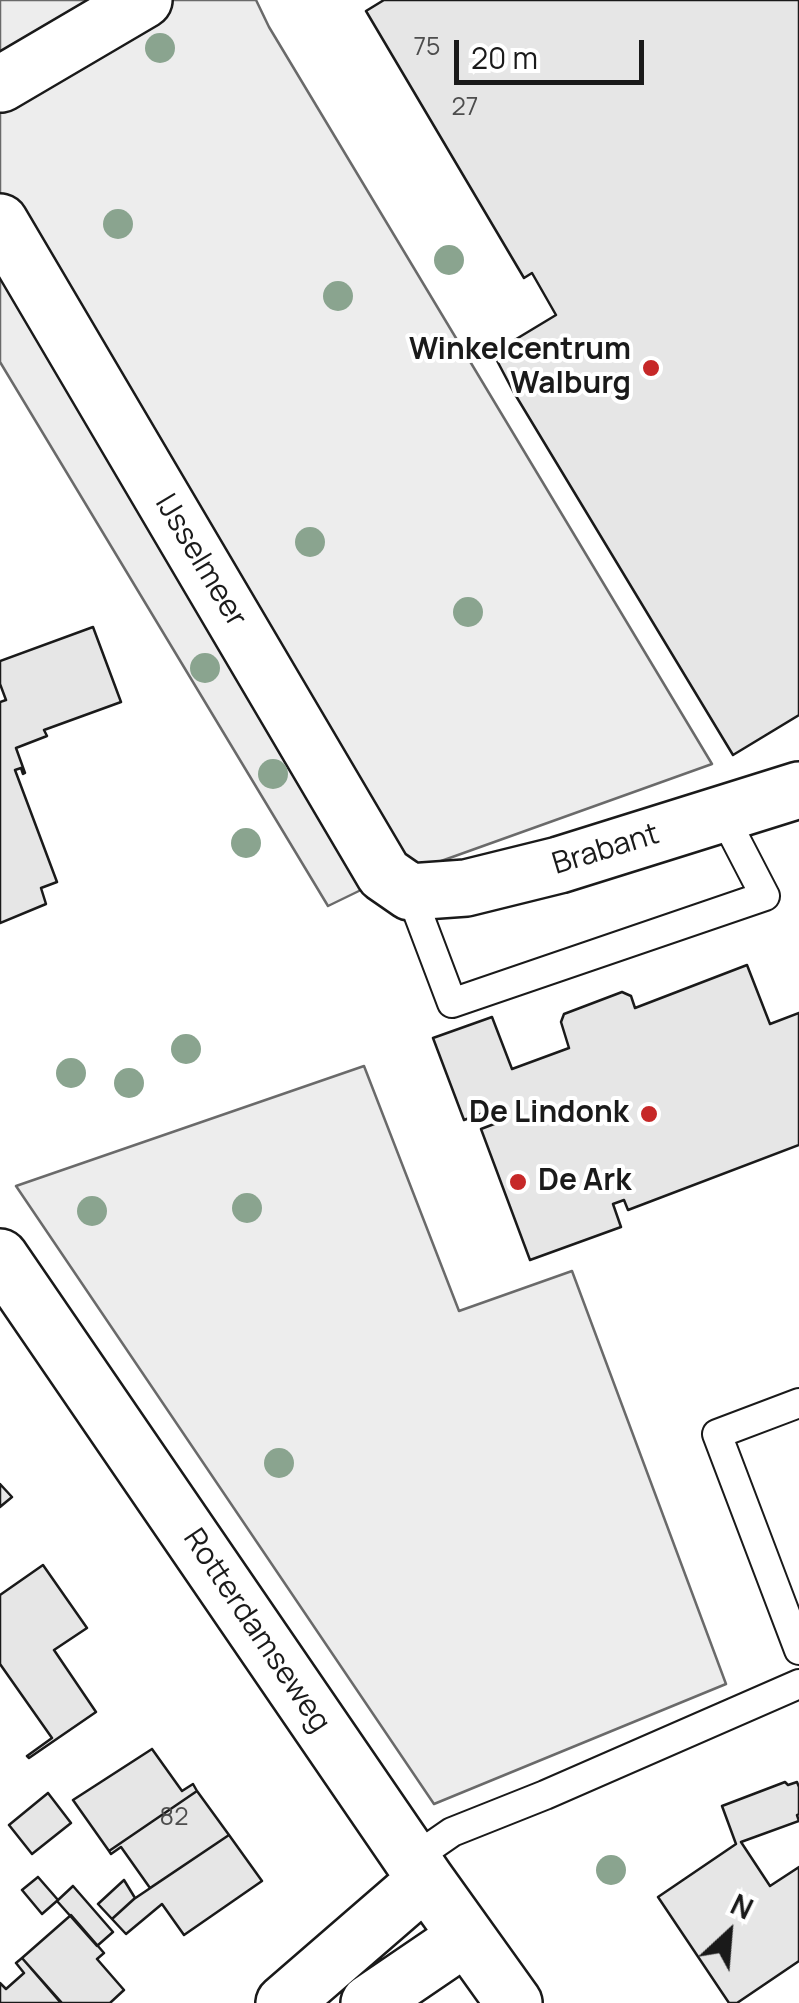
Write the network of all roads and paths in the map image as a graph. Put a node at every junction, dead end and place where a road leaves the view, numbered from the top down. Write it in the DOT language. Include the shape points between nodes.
graph roads {
  1 [pos="144,0"];
  2 [pos="0,84"];
  3 [pos="0,222"];
  4 [pos="799,790"];
  5 [pos="722,813"];
  6 [pos="410,892"];
  7 [pos="0,1257"];
  8 [pos="799,1403"];
  9 [pos="799,1650"];
  10 [pos="799,1684"];
  11 [pos="420,1870"];
  12 [pos="466,1937"];
  13 [pos="284,2003"];
  14 [pos="369,2003"];
  15 [pos="514,2003"];
  1 -- 2 [label="street"];
  3 -- 6 [label="street, IJsselmeer" via="384,874"];
  4 -- 5 [label="street, Brabant"];
  5 -- 6 [label="street, Brabant" via="559,865 466,888"];
  5 -- 6 [label="lane" via="766,896 452,1003"];
  7 -- 11 [label="street, Rotterdamseweg"];
  8 -- 9 [label="lane" via="717,1434"];
  10 -- 11 [label="lane" via="452,1832"];
  11 -- 12 [label="street, Rotterdamseweg"];
  11 -- 13 [label="street"];
  12 -- 14 [label="street"];
  12 -- 15 [label="street, Rotterdamseweg"];
}
